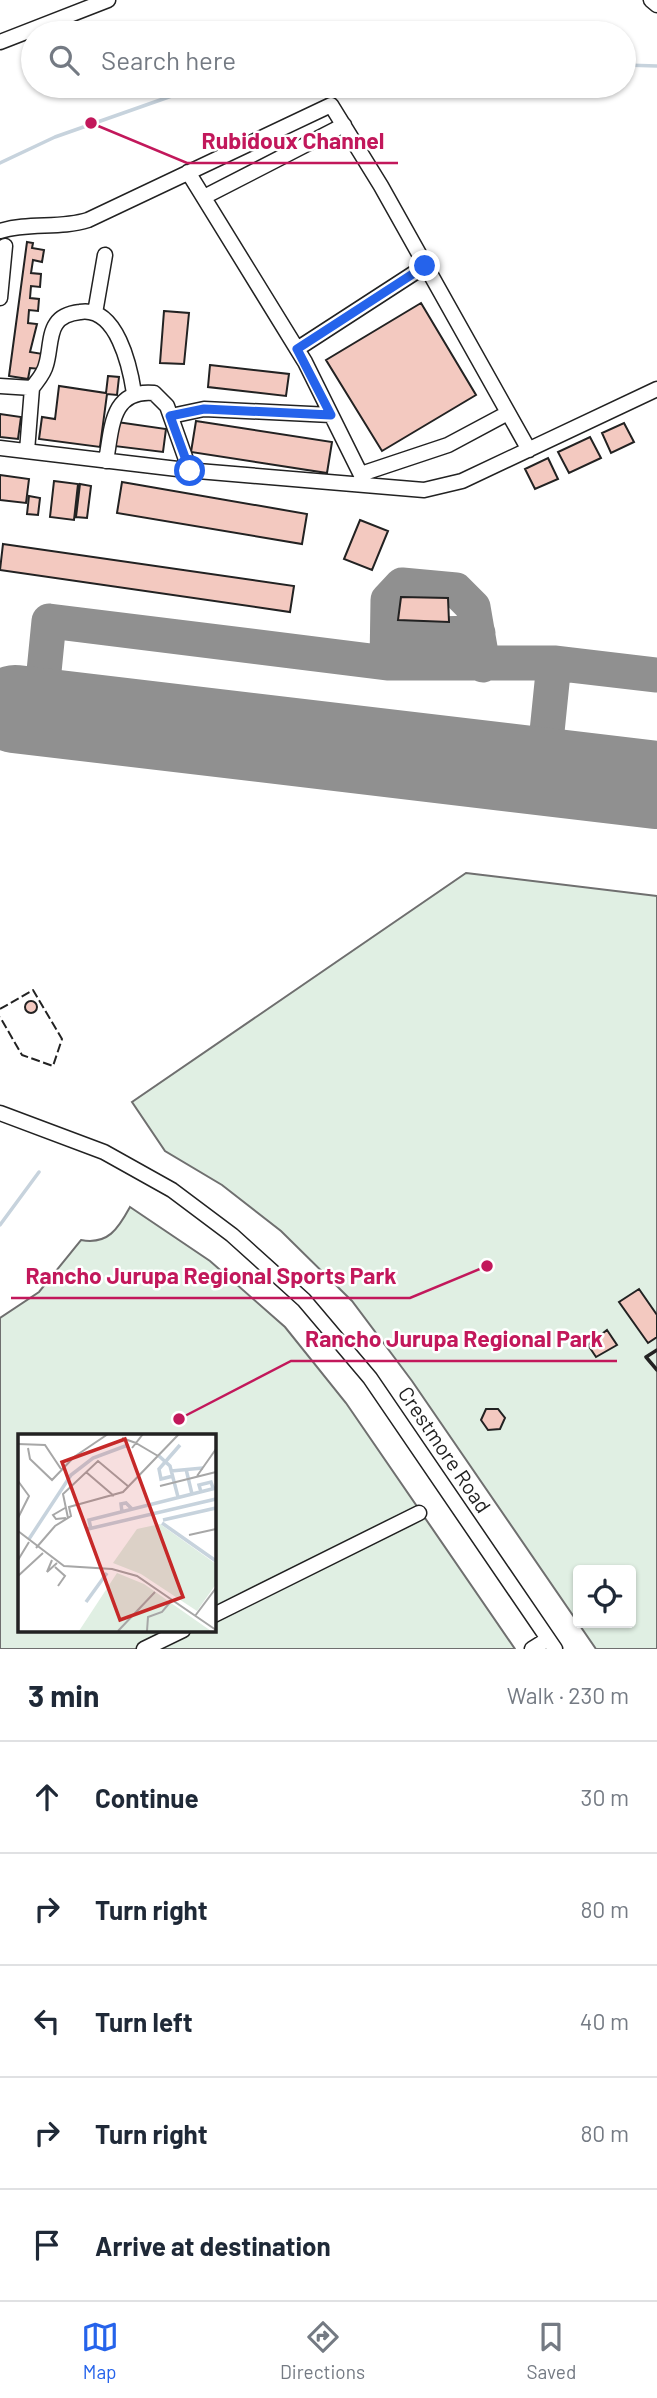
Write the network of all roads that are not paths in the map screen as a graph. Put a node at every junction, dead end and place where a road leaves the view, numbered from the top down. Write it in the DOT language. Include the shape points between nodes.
graph roads {
  1 [pos="108,0"];
  2 [pos="651,0"];
  3 [pos="657,5"];
  4 [pos="54,21"];
  5 [pos="21,34"];
  6 [pos="0,42"];
  7 [pos="344,125"];
  8 [pos="188,172"];
  9 [pos="204,197"];
  10 [pos="0,231"];
  11 [pos="5,246"];
  12 [pos="104,255"];
  13 [pos="425,266"];
  14 [pos="0,298"];
  15 [pos="95,313"];
  16 [pos="297,349"];
  17 [pos="0,386"];
  18 [pos="32,388"];
  19 [pos="657,389"];
  20 [pos="134,393"];
  21 [pos="508,413"];
  22 [pos="331,415"];
  23 [pos="170,416"];
  24 [pos="0,448"];
  25 [pos="529,450"];
  26 [pos="27,451"];
  27 [pos="106,461"];
  28 [pos="190,471"];
  29 [pos="363,479"];
  30 [pos="1,1114"];
  31 [pos="419,1513"];
  32 [pos="215,1615"];
  33 [pos="179,1632"];
  34 [pos="551,1644"];
  35 [pos="144,1649"];
  36 [pos="532,1649"];
  1 -- 4 [label="street"];
  2 -- 3 [label="street"];
  5 -- 6 [label="street"];
  7 -- 8 [label="street" via="331,105"];
  7 -- 9 [label="street"];
  7 -- 13 [label="street"];
  8 -- 9 [label="street"];
  8 -- 10 [label="street" via="77,223"];
  9 -- 16 [label="street"];
  11 -- 14 [label="street"];
  12 -- 15 [label="street"];
  13 -- 16 [label="street"];
  13 -- 21 [label="street"];
  15 -- 18 [label="street" via="67,315 56,324 46,368"];
  15 -- 20 [label="street" via="122,346"];
  16 -- 22 [label="street"];
  17 -- 18 [label="street"];
  18 -- 26 [label="street"];
  19 -- 25 [label="street"];
  20 -- 23 [label="street" via="154,393 162,398"];
  20 -- 27 [label="street" via="113,420"];
  21 -- 25 [label="street"];
  21 -- 29 [label="street" via="448,445"];
  22 -- 23 [label="street" via="204,409"];
  22 -- 29 [label="street"];
  23 -- 28 [label="street"];
  24 -- 26 [label="street"];
  25 -- 29 [label="street" via="462,481 424,491"];
  26 -- 27 [label="street"];
  27 -- 28 [label="street"];
  28 -- 29 [label="street"];
  30 -- 34 [label="street, Crestmore Road" via="104,1152 172,1190 232,1235 304,1300 370,1378"];
  31 -- 32 [label="street"];
  33 -- 35 [label="street"];
  34 -- 36 [label="street"];
}
